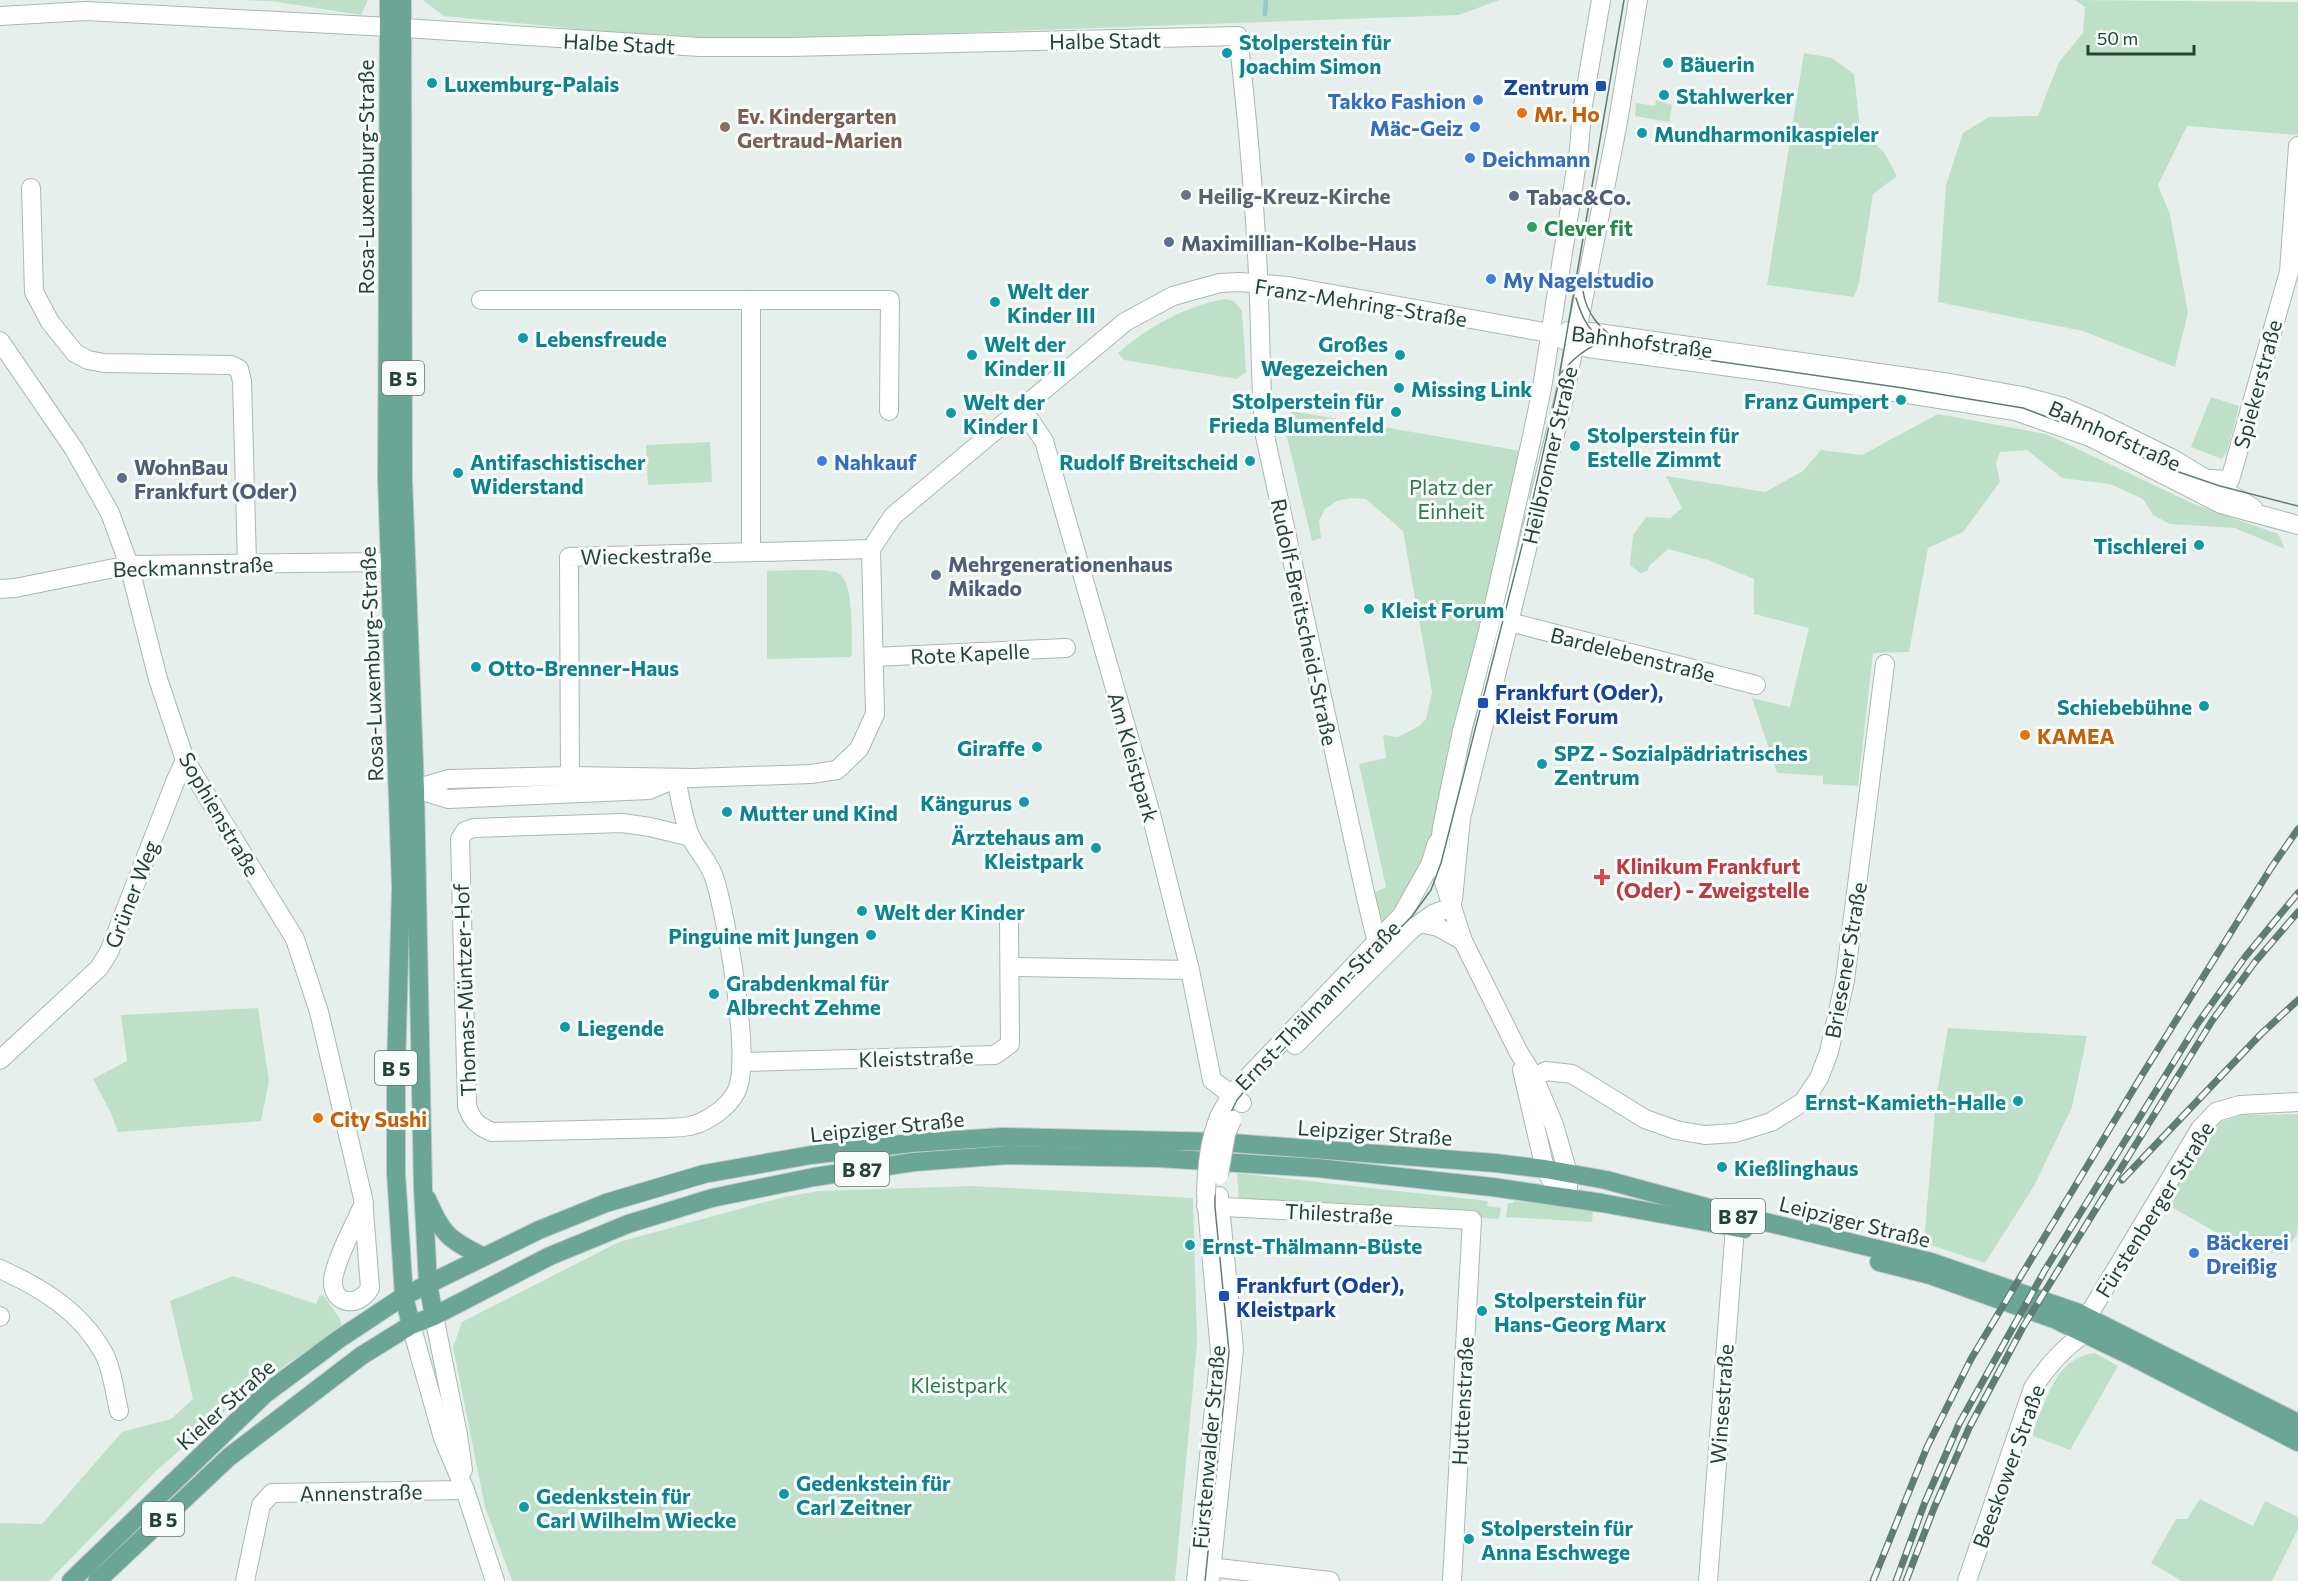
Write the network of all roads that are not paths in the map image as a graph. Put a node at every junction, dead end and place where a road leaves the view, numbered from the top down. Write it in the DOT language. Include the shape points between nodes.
graph roads {
  1 [pos="389,0"];
  2 [pos="402,0"];
  3 [pos="1601,0"];
  4 [pos="1638,0"];
  5 [pos="0,16"];
  6 [pos="395,28"];
  7 [pos="1238,36"];
  8 [pos="2298,146"];
  9 [pos="31,188"];
  10 [pos="1258,283"];
  11 [pos="481,300"];
  12 [pos="751,300"];
  13 [pos="1549,333"];
  14 [pos="1577,338"];
  15 [pos="0,341"];
  16 [pos="1021,407"];
  17 [pos="889,411"];
  18 [pos="2165,476"];
  19 [pos="2207,479"];
  20 [pos="2230,480"];
  21 [pos="2267,517"];
  22 [pos="2298,525"];
  23 [pos="871,549"];
  24 [pos="751,552"];
  25 [pos="388,562"];
  26 [pos="247,563"];
  27 [pos="129,565"];
  28 [pos="405,574"];
  29 [pos="0,589"];
  30 [pos="1509,622"];
  31 [pos="1066,648"];
  32 [pos="874,657"];
  33 [pos="1885,664"];
  34 [pos="1756,685"];
  35 [pos="185,760"];
  36 [pos="570,776"];
  37 [pos="676,778"];
  38 [pos="407,788"];
  39 [pos="1442,827"];
  40 [pos="691,837"];
  41 [pos="1415,894"];
  42 [pos="1452,907"];
  43 [pos="1009,921"];
  44 [pos="1421,923"];
  45 [pos="1463,941"];
  46 [pos="1381,948"];
  47 [pos="1010,968"];
  48 [pos="1190,970"];
  49 [pos="1518,1051"];
  50 [pos="0,1060"];
  51 [pos="743,1062"];
  52 [pos="1534,1077"];
  53 [pos="1236,1099"];
  54 [pos="2298,1102"];
  55 [pos="1545,1168"];
  56 [pos="1568,1173"];
  57 [pos="423,1189"];
  58 [pos="1568,1198"];
  59 [pos="1212,1200"];
  60 [pos="364,1203"];
  61 [pos="1472,1220"];
  62 [pos="1735,1227"];
  63 [pos="482,1256"];
  64 [pos="0,1269"];
  65 [pos="428,1284"];
  66 [pos="404,1296"];
  67 [pos="434,1316"];
  68 [pos="2086,1324"];
  69 [pos="411,1325"];
  70 [pos="119,1411"];
  71 [pos="2298,1423"];
  72 [pos="2298,1442"];
  73 [pos="465,1490"];
  74 [pos="1204,1573"];
  75 [pos="71,1581"];
  76 [pos="97,1581"];
  77 [pos="245,1581"];
  78 [pos="495,1581"];
  79 [pos="1330,1581"];
  80 [pos="1452,1581"];
  81 [pos="1708,1581"];
  82 [pos="1966,1581"];
  1 -- 6 [label="main road, Rosa-Luxemburg-Straße / B 5"];
  2 -- 6 [label="main road, Rosa-Luxemburg-Straße / B 5"];
  3 -- 13 [label="street, Heilbronner Straße"];
  4 -- 14 [label="street, Heilbronner Straße"];
  5 -- 6 [label="street, Halbe Stadt" via="86,11"];
  6 -- 7 [label="street, Halbe Stadt" via="700,48"];
  6 -- 25 [label="main road, Rosa-Luxemburg-Straße / B 5"];
  6 -- 28 [label="main road, Rosa-Luxemburg-Straße / B 5"];
  7 -- 10 [label="street, Rudolf-Breitscheid-Straße" via="1251,149"];
  8 -- 20 [label="street, Spiekerstraße" via="2289,272"];
  9 -- 26 [label="street" via="34,292 50,322 75,353 104,363 231,365 239,369"];
  10 -- 13 [label="street, Franz-Mehring-Straße"];
  10 -- 16 [label="street, Franz-Mehring-Straße" via="1220,283 1173,296 1145,310"];
  10 -- 46 [label="street, Rudolf-Breitscheid-Straße" via="1265,436"];
  11 -- 12 [label="street"];
  12 -- 17 [label="street" via="890,300"];
  12 -- 24 [label="street"];
  13 -- 14 [label="street, Bahnhofstraße"];
  13 -- 39 [label="street, Heilbronner Straße" via="1528,455"];
  14 -- 18 [label="street, Bahnhofstraße" via="1595,350 1782,374 2015,411 2090,437"];
  14 -- 19 [label="street, Bahnhofstraße" via="1994,389 2063,407"];
  14 -- 30 [label="street, Heilbronner Straße"];
  15 -- 27 [label="street, Sophienstraße" via="74,449 110,513"];
  16 -- 23 [label="street, Franz-Mehring-Straße" via="893,516"];
  16 -- 48 [label="street, Am Kleistpark" via="1044,441 1147,802"];
  18 -- 19 [label="street, Bahnhofstraße"];
  18 -- 21 [label="street, Bahnhofstraße" via="2221,504"];
  19 -- 20 [label="street, Bahnhofstraße"];
  19 -- 21 [label="street, Bahnhofstraße"];
  21 -- 22 [label="street, Bahnhofstraße"];
  23 -- 24 [label="street, Wieckestraße"];
  23 -- 32 [label="street"];
  24 -- 36 [label="street, Wieckestraße" via="569,557"];
  25 -- 26 [label="street, Beckmannstraße"];
  25 -- 28 [label="main road" via="400,566"];
  25 -- 38 [label="main road, Rosa-Luxemburg-Straße / B 5"];
  26 -- 27 [label="street, Beckmannstraße"];
  27 -- 29 [label="street, Beckmannstraße"];
  27 -- 35 [label="street, Sophienstraße" via="158,679"];
  28 -- 38 [label="main road, Rosa-Luxemburg-Straße / B 5"];
  30 -- 34 [label="street, Bardelebenstraße"];
  30 -- 42 [label="street, Heilbronner Straße" via="1461,818"];
  31 -- 32 [label="street, Rote Kapelle"];
  32 -- 37 [label="street" via="875,714 859,749 837,770"];
  33 -- 52 [label="street, Briesener Straße" via="1845,980 1829,1052 1819,1078 1803,1101 1771,1122 1735,1133 1705,1135 1645,1119 1572,1074 1546,1071"];
  35 -- 50 [label="street, Grüner Weg" via="109,952 99,968"];
  35 -- 60 [label="street, Sophienstraße" via="298,947 319,1012"];
  36 -- 37 [label="street"];
  36 -- 38 [label="street" via="448,779"];
  37 -- 38 [label="street" via="649,790 447,799"];
  37 -- 40 [label="street, Thomas-Müntzer-Hof"];
  38 -- 57 [label="main road, Rosa-Luxemburg-Straße / B 5"];
  38 -- 66 [label="main road, Rosa-Luxemburg-Straße / B 5" via="396,1070 396,1173"];
  39 -- 41 [label="street, Ernst-Thälmann-Straße" via="1430,865"];
  39 -- 42 [label="street, Heilbronner Straße" via="1444,882"];
  40 -- 51 [label="street, Thomas-Müntzer-Hof" via="707,860 728,930"];
  40 -- 51 [label="street, Thomas-Müntzer-Hof" via="622,823 465,831 460,839 467,1106 472,1121 492,1132 694,1125 718,1112 735,1095"];
  41 -- 42 [label="street" via="1431,890 1443,895"];
  41 -- 46 [label="street, Ernst-Thälmann-Straße"];
  42 -- 44 [label="street, Ernst-Thälmann-Straße"];
  42 -- 45 [label="street, Heilbronner Straße"];
  43 -- 47 [label="street, Kleiststraße"];
  44 -- 45 [label="street, Ernst-Thälmann-Straße" via="1438,927"];
  44 -- 46 [label="street, Ernst-Thälmann-Straße"];
  45 -- 49 [label="street, Heilbronner Straße"];
  46 -- 53 [label="street, Ernst-Thälmann-Straße"];
  47 -- 48 [label="street"];
  47 -- 51 [label="street, Kleiststraße" via="1010,1044 996,1054"];
  48 -- 53 [label="street, Am Kleistpark" via="1212,1080"];
  49 -- 52 [label="street, Heilbronner Straße"];
  49 -- 55 [label="street, Heilbronner Straße"];
  52 -- 56 [label="street, Heilbronner Straße"];
  53 -- 59 [label="street, Ernst-Thälmann-Straße, bridge" via="1226,1119"];
  54 -- 68 [label="street, Fürstenberger Straße" via="2240,1105 2216,1112 2200,1129"];
  55 -- 56 [label="main road, Leipziger Straße / B 87"];
  55 -- 58 [label="street, Heilbronner Straße" via="1553,1184"];
  55 -- 63 [label="main road, Leipziger Straße / B 87" via="1220,1142 1002,1137 910,1143 704,1174 606,1203"];
  56 -- 58 [label="street, Heilbronner Straße"];
  56 -- 68 [label="main road, Leipziger Straße / B 87" via="1931,1262"];
  57 -- 63 [label="main road" via="448,1236"];
  57 -- 65 [label="main road, Rosa-Luxemburg-Straße / B 5"];
  58 -- 62 [label="main road, Leipziger Straße / B 87"];
  58 -- 67 [label="main road, Leipziger Straße / B 87" via="1317,1168 1159,1158 1008,1155 914,1162 712,1198 628,1224 550,1256"];
  59 -- 61 [label="street, Thilestraße"];
  59 -- 74 [label="street, Fürstenwalder Straße" via="1234,1349"];
  61 -- 80 [label="street, Huttenstraße"];
  62 -- 68 [label="main road, Leipziger Straße / B 87" via="1930,1275 2054,1319"];
  62 -- 81 [label="street, Winsestraße"];
  63 -- 65 [label="main road, Leipziger Straße / B 87"];
  64 -- 70 [label="street" via="52,1296 79,1319 104,1354"];
  65 -- 66 [label="main road, Kieler Straße / B 5"];
  65 -- 67 [label="main road, Rosa-Luxemburg-Straße / B 5"];
  66 -- 69 [label="main road, Rosa-Luxemburg-Straße / B 5"];
  66 -- 75 [label="main road, Kieler Straße / B 5" via="265,1394"];
  67 -- 69 [label="main road, Kieler Straße / B 5"];
  67 -- 73 [label="street" via="459,1435"];
  68 -- 71 [label="main road, Leipziger Straße / B 87"];
  68 -- 72 [label="main road, Leipziger Straße / B 87"];
  68 -- 82 [label="street, Beeskower Straße" via="2048,1364 2033,1388"];
  69 -- 73 [label="street" via="443,1438"];
  69 -- 76 [label="main road, Kieler Straße / B 5" via="361,1356 229,1457"];
  73 -- 77 [label="street, Annenstraße" via="272,1493 261,1505"];
  73 -- 78 [label="street"];
  74 -- 79 [label="street"];
}
